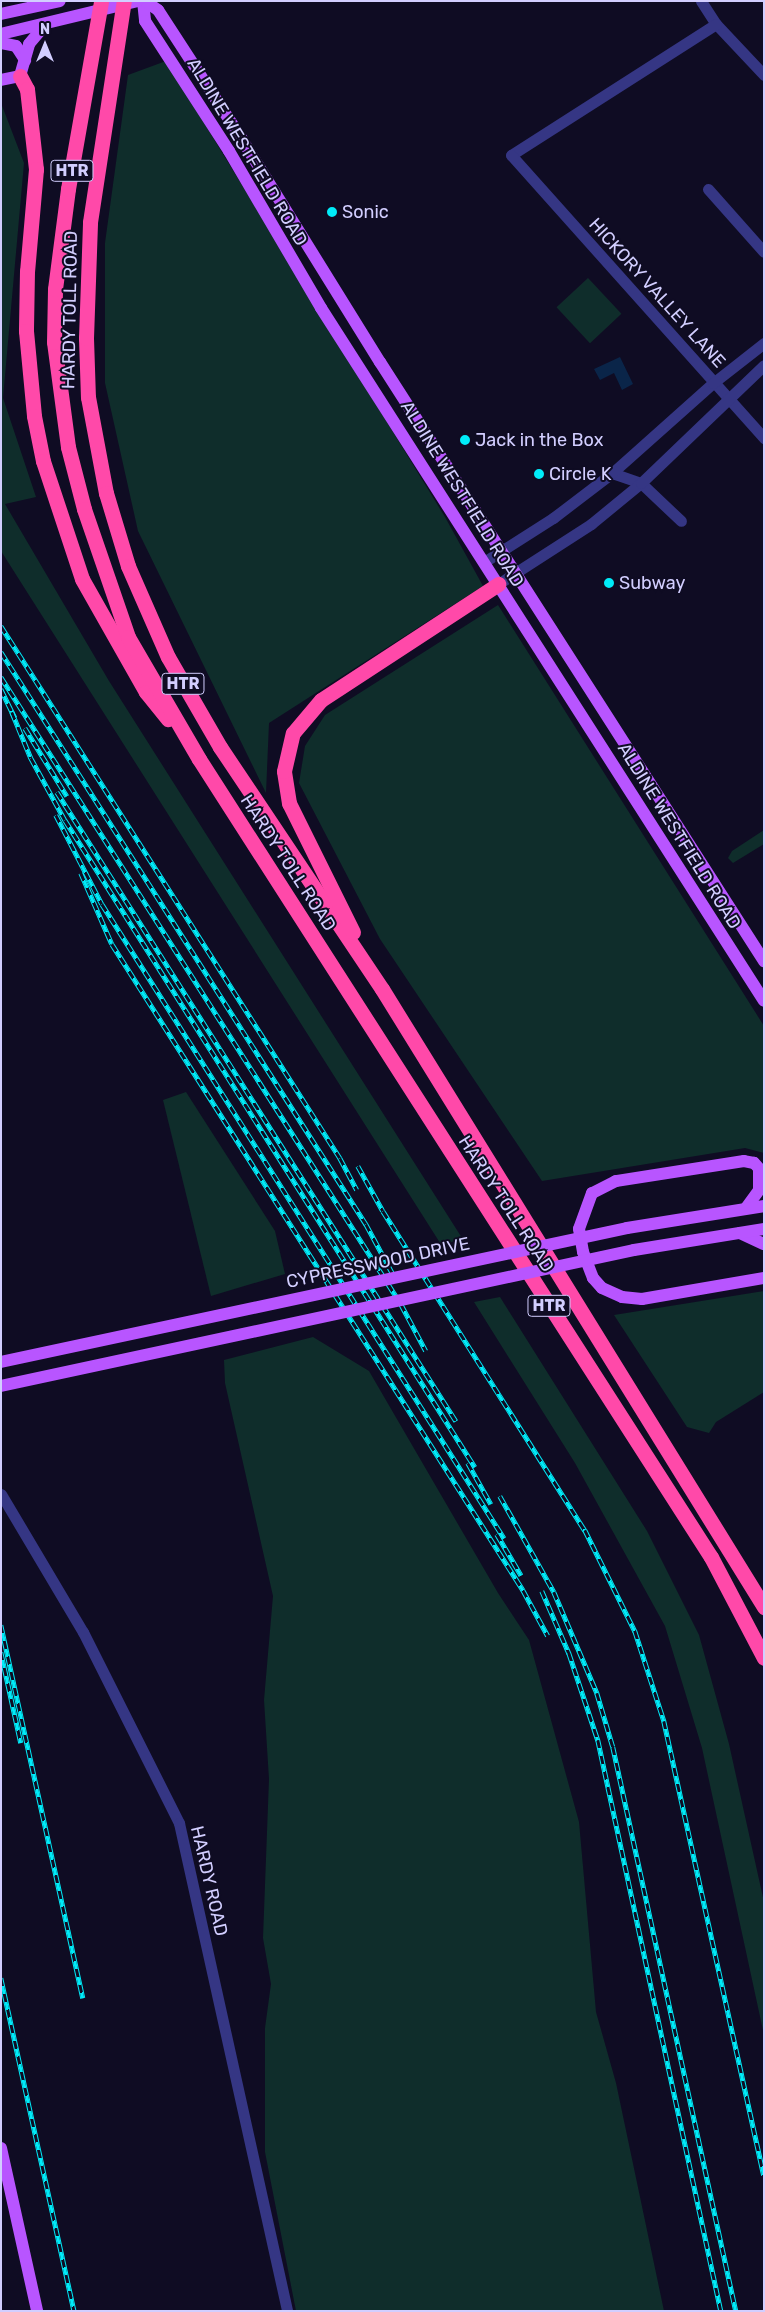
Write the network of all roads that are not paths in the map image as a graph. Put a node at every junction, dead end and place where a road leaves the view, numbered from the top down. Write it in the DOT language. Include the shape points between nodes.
graph roads {
  1 [pos="60,1"];
  2 [pos="101,1"];
  3 [pos="124,1"];
  4 [pos="137,1"];
  5 [pos="144,1"];
  6 [pos="701,1"];
  7 [pos="1,14"];
  8 [pos="716,24"];
  9 [pos="45,25"];
  10 [pos="1,34"];
  11 [pos="1,43"];
  12 [pos="25,60"];
  13 [pos="764,75"];
  14 [pos="20,76"];
  15 [pos="1,80"];
  16 [pos="241,138"];
  17 [pos="226,146"];
  18 [pos="708,189"];
  19 [pos="300,234"];
  20 [pos="284,244"];
  21 [pos="764,252"];
  22 [pos="764,343"];
  23 [pos="380,362"];
  24 [pos="764,365"];
  25 [pos="363,372"];
  26 [pos="713,382"];
  27 [pos="730,400"];
  28 [pos="764,438"];
  29 [pos="612,473"];
  30 [pos="641,484"];
  31 [pos="681,521"];
  32 [pos="502,551"];
  33 [pos="484,562"];
  34 [pos="516,573"];
  35 [pos="498,584"];
  36 [pos="620,732"];
  37 [pos="599,744"];
  38 [pos="199,759"];
  39 [pos="697,855"];
  40 [pos="677,867"];
  41 [pos="764,961"];
  42 [pos="382,989"];
  43 [pos="761,993"];
  44 [pos="762,1172"];
  45 [pos="764,1206"];
  46 [pos="746,1208"];
  47 [pos="764,1229"];
  48 [pos="740,1233"];
  49 [pos="764,1244"];
  50 [pos="764,1278"];
  51 [pos="1,1362"];
  52 [pos="1,1386"];
  53 [pos="1,1494"];
  54 [pos="764,1607"];
  55 [pos="764,1658"];
  56 [pos="1,2148"];
  57 [pos="37,2311"];
  58 [pos="287,2311"];
  1 -- 7 [label="main road"];
  2 -- 38 [label="highway, HARDY TOLL ROAD / HTR, bridge" via="68,188 55,289 54,342 68,447 84,509 125,628"];
  3 -- 42 [label="highway, HARDY TOLL ROAD / HTR, bridge" via="91,213 86,338 88,397 106,493 128,566 168,657 220,747"];
  4 -- 9 [label="main road"];
  5 -- 16 [label="main road, ALDINE WESTFIELD ROAD" via="158,10"];
  5 -- 17 [label="main road, ALDINE WESTFIELD ROAD" via="145,21"];
  6 -- 8 [label="street"];
  8 -- 13 [label="street"];
  8 -- 26 [label="street, HICKORY VALLEY LANE" via="511,154"];
  9 -- 10 [label="main road"];
  9 -- 12 [label="main road" via="29,44"];
  11 -- 12 [label="main road" via="16,46"];
  12 -- 14 [label="main road"];
  14 -- 15 [label="main road"];
  14 -- 38 [label="highway" via="27,89 36,169 27,271 26,331 34,416 43,461 82,579 146,692"];
  16 -- 17 [label="main road"];
  16 -- 19 [label="main road, ALDINE WESTFIELD ROAD"];
  17 -- 20 [label="main road, ALDINE WESTFIELD ROAD"];
  18 -- 21 [label="street"];
  19 -- 20 [label="main road"];
  19 -- 23 [label="main road, ALDINE WESTFIELD ROAD"];
  20 -- 25 [label="main road, ALDINE WESTFIELD ROAD"];
  22 -- 26 [label="street"];
  23 -- 25 [label="main road"];
  23 -- 32 [label="main road, ALDINE WESTFIELD ROAD"];
  24 -- 27 [label="street"];
  25 -- 33 [label="main road, ALDINE WESTFIELD ROAD"];
  26 -- 27 [label="street, HICKORY VALLEY LANE"];
  26 -- 29 [label="street"];
  27 -- 28 [label="street, HICKORY VALLEY LANE"];
  27 -- 30 [label="street"];
  29 -- 30 [label="street"];
  29 -- 32 [label="street" via="553,518"];
  30 -- 31 [label="street"];
  30 -- 34 [label="street" via="591,524"];
  32 -- 33 [label="street"];
  32 -- 34 [label="main road, ALDINE WESTFIELD ROAD"];
  33 -- 35 [label="main road, ALDINE WESTFIELD ROAD"];
  34 -- 35 [label="street"];
  34 -- 36 [label="main road, ALDINE WESTFIELD ROAD"];
  35 -- 37 [label="main road, ALDINE WESTFIELD ROAD"];
  35 -- 42 [label="highway" via="321,700 300,722 288,745 284,771 289,803"];
  36 -- 37 [label="main road"];
  36 -- 39 [label="main road, ALDINE WESTFIELD ROAD"];
  37 -- 40 [label="main road, ALDINE WESTFIELD ROAD"];
  38 -- 55 [label="highway, HARDY TOLL ROAD / HTR" via="711,1557"];
  39 -- 40 [label="main road"];
  39 -- 41 [label="main road, ALDINE WESTFIELD ROAD"];
  40 -- 43 [label="main road, ALDINE WESTFIELD ROAD"];
  42 -- 54 [label="highway, HARDY TOLL ROAD / HTR"];
  44 -- 46 [label="main road" via="759,1190"];
  44 -- 50 [label="main road" via="754,1163 744,1161 616,1181 592,1194 579,1229 582,1252 593,1278 602,1288 622,1297 642,1299"];
  45 -- 46 [label="main road, CYPRESSWOOD DRIVE"];
  46 -- 51 [label="main road, CYPRESSWOOD DRIVE, bridge" via="627,1228"];
  47 -- 48 [label="main road"];
  48 -- 49 [label="main road"];
  48 -- 52 [label="main road, bridge" via="634,1250"];
  53 -- 58 [label="street, HARDY ROAD" via="83,1632 179,1823"];
  56 -- 57 [label="main road"];
}
